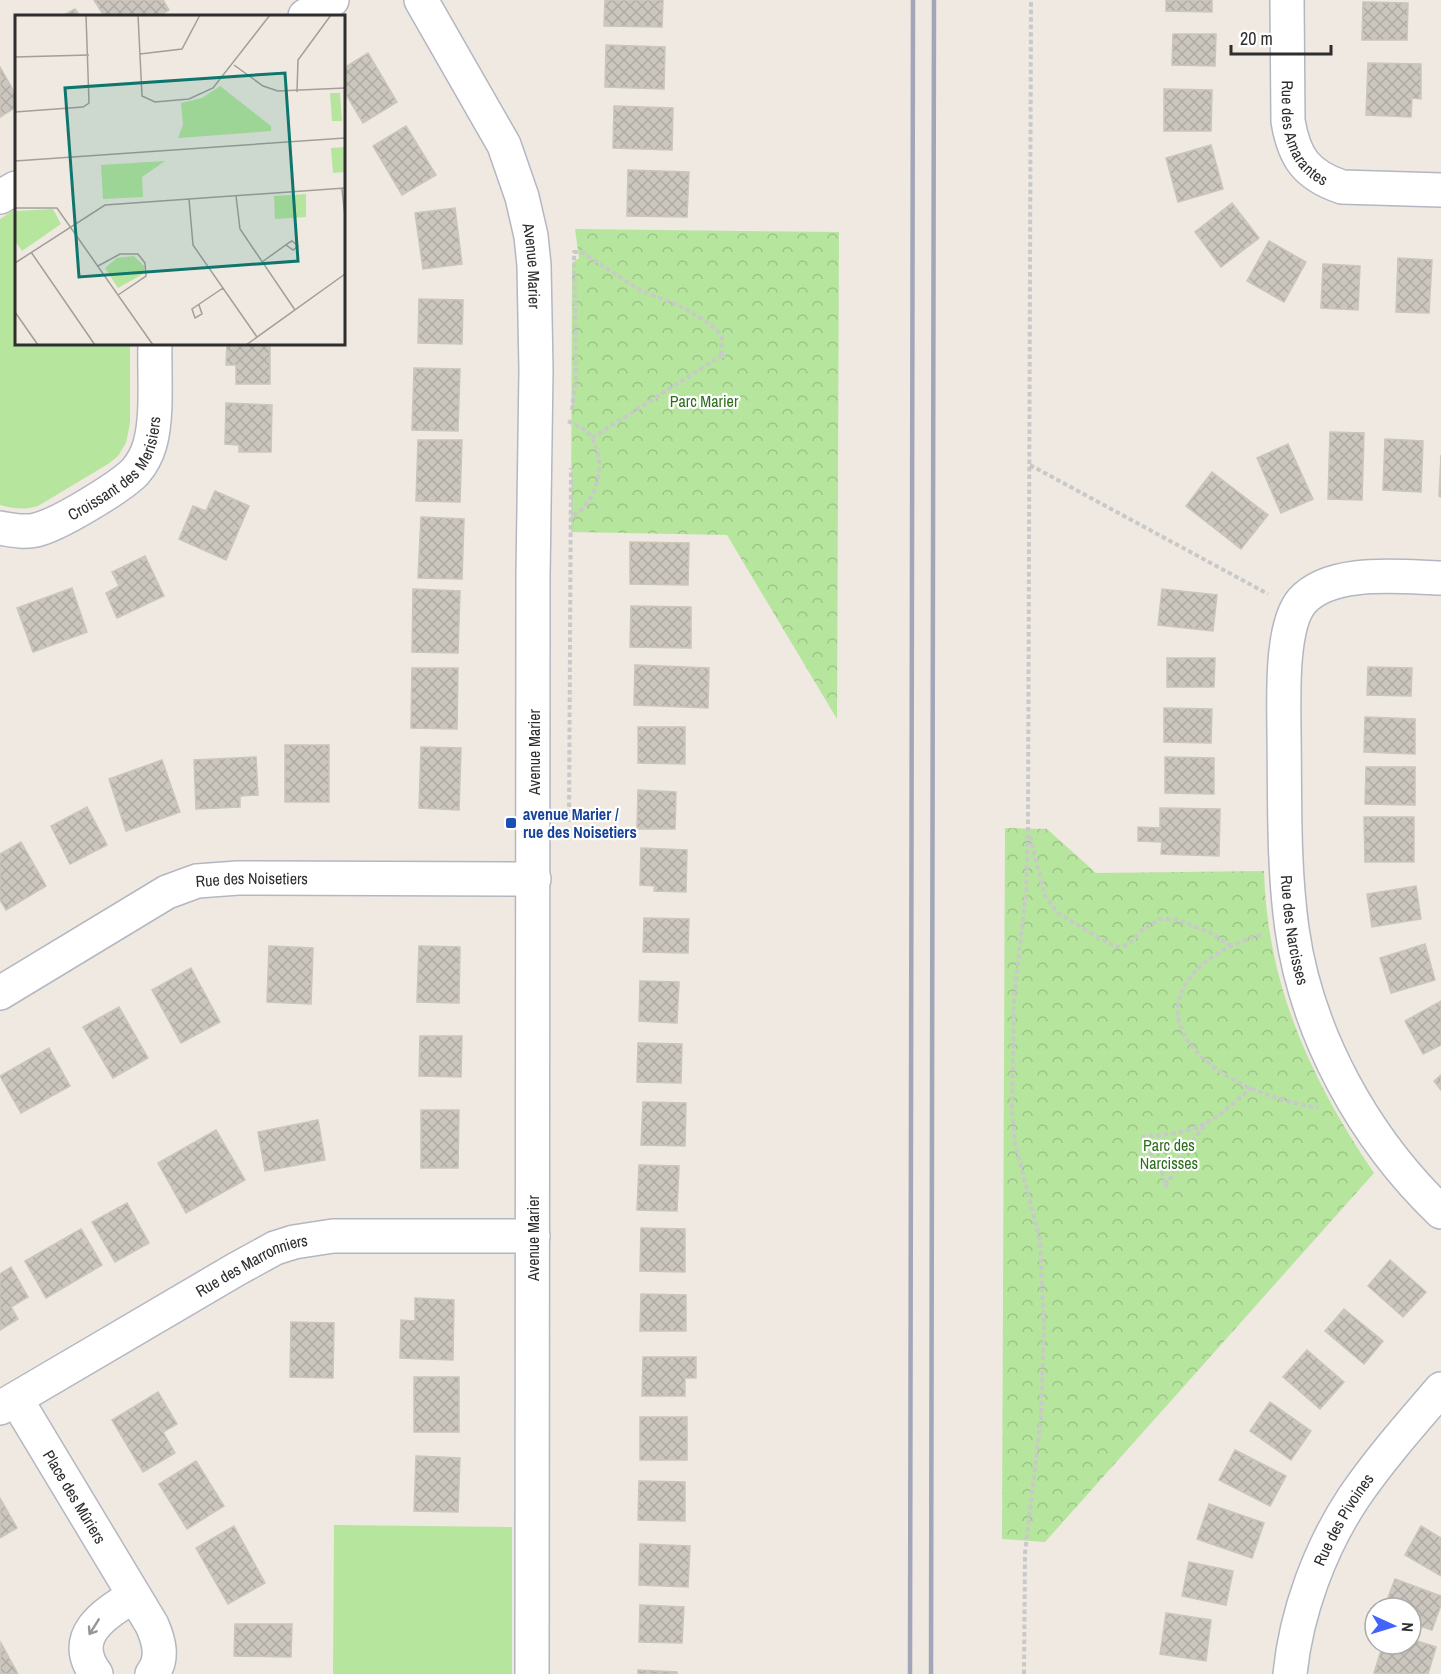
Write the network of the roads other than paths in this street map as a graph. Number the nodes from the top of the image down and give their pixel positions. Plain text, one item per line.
1 (332, 0) edge
2 (421, 0) edge
3 (1287, 0) edge
4 (307, 15) edge
5 (15, 189) edge
6 (1441, 190) edge
7 (0, 197) edge
8 (155, 345) edge
9 (0, 528) edge
10 (1441, 578) edge
11 (534, 879) junction
12 (0, 993) edge
13 (1441, 1212) edge
14 (533, 1236) junction
15 (1441, 1389) edge
16 (8, 1404) edge
17 (134, 1596) junction
18 (96, 1674) edge
19 (152, 1674) edge
20 (532, 1674) edge
21 (1290, 1674) edge

1 - 4 street
2 - 11 street, Avenue Marier
3 - 6 street, Rue des Amarantes
5 - 7 street
8 - 9 street, Croissant des Merisiers
10 - 13 street, Rue des Narcisses
11 - 12 street, Rue des Noisetiers
11 - 14 street, Avenue Marier
14 - 16 street, Rue des Marronniers
14 - 20 street, Avenue Marier
15 - 21 street, Rue des Pivoines
16 - 17 street, Place des Mûriers
17 -> 18 street
17 - 19 street, Place des Mûriers

